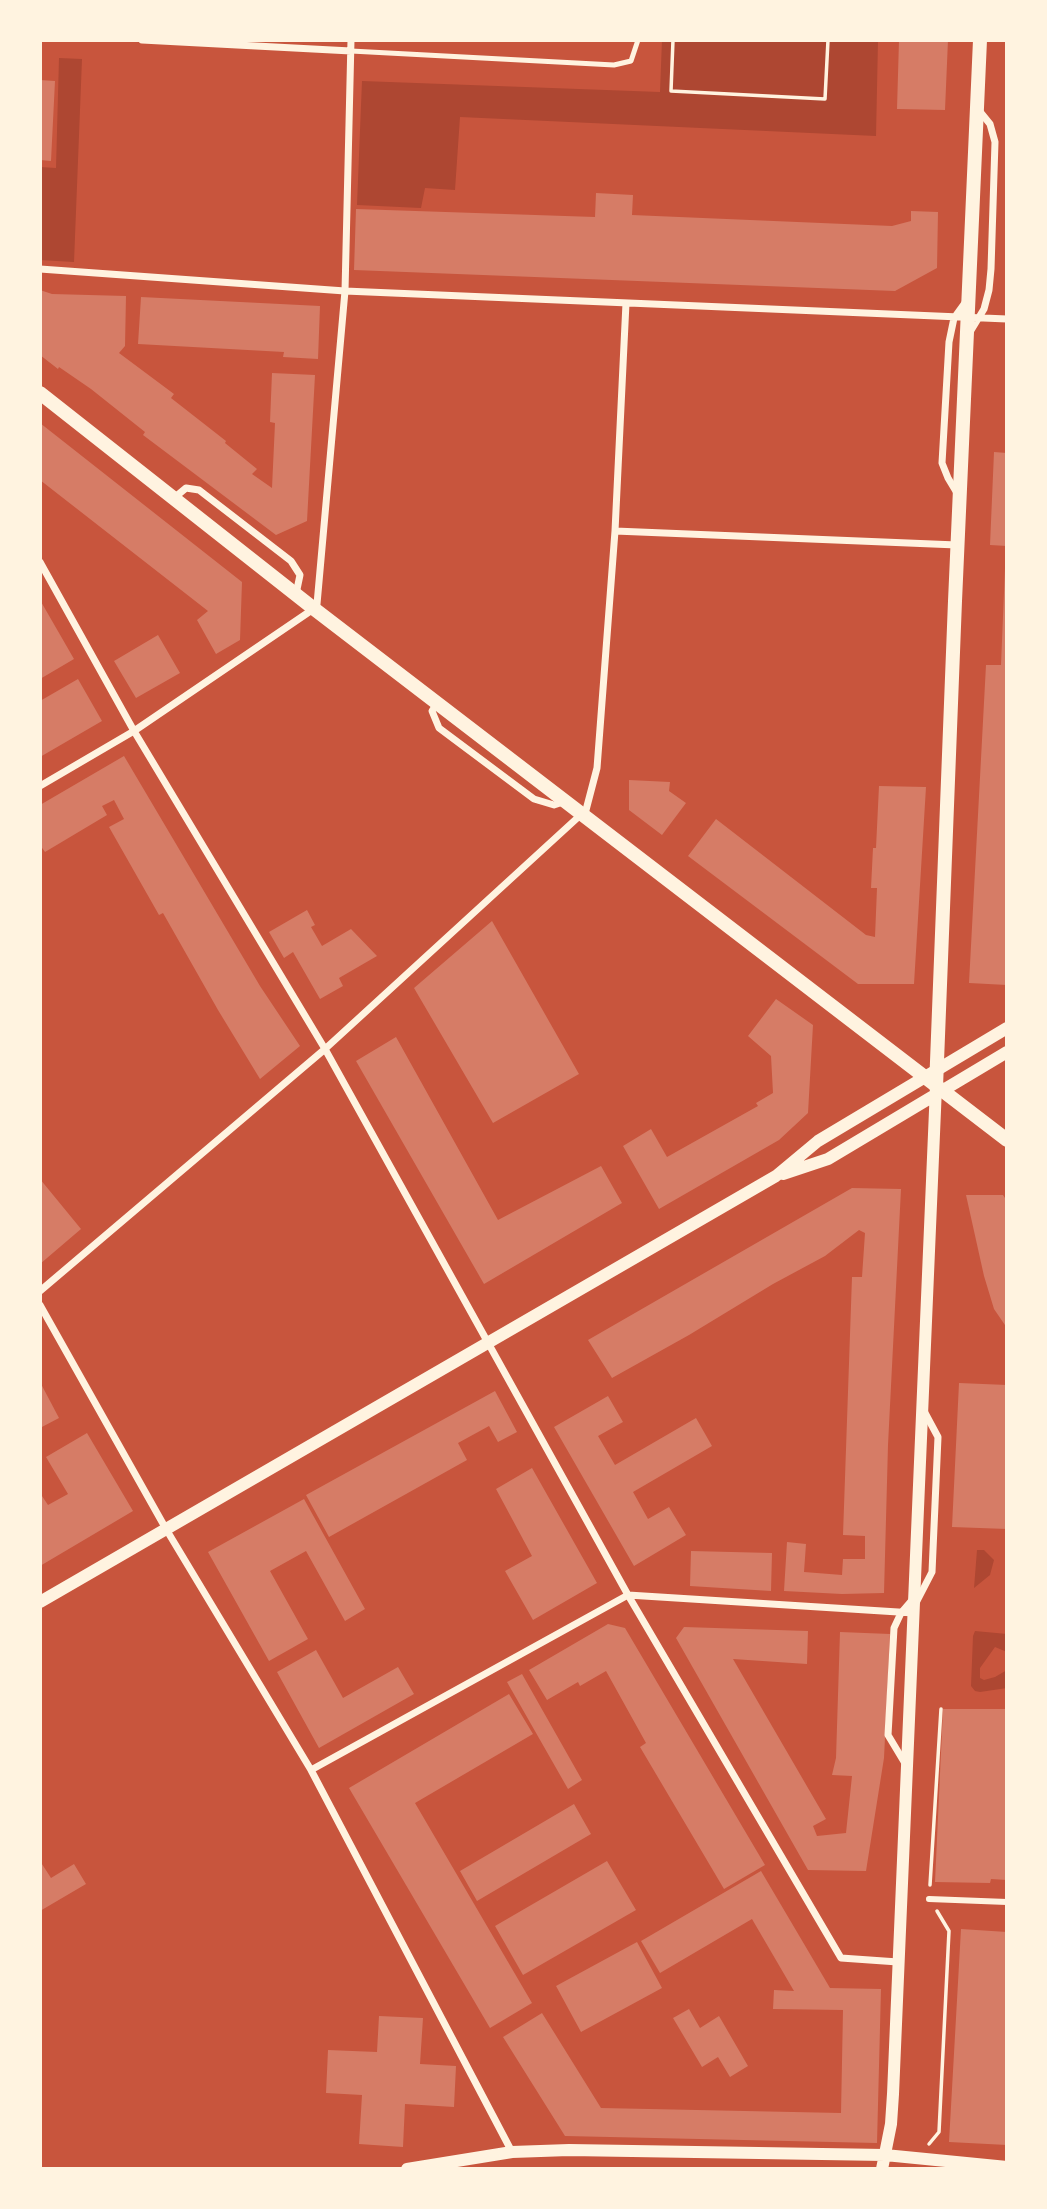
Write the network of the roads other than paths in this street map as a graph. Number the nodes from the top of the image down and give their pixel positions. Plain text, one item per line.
1 (142, 40) edge
2 (351, 40) edge
3 (638, 40) edge
4 (980, 40) edge
5 (351, 51) junction
6 (977, 107) junction
7 (40, 269) edge
8 (345, 291) junction
9 (626, 303) junction
10 (967, 318) junction
11 (1007, 319) edge
12 (40, 393) edge
13 (959, 495) junction
14 (174, 498) junction
15 (615, 531) junction
16 (957, 545) junction
17 (40, 562) edge
18 (296, 594) junction
19 (313, 607) junction
20 (134, 731) junction
21 (40, 786) edge
22 (583, 814) junction
23 (1007, 1028) edge
24 (325, 1049) junction
25 (1007, 1052) edge
26 (935, 1084) junction
27 (1007, 1140) edge
28 (776, 1176) junction
29 (40, 1291) edge
30 (40, 1305) edge
31 (488, 1343) junction
32 (166, 1529) junction
33 (628, 1595) junction
34 (40, 1602) edge
35 (912, 1606) junction
36 (907, 1766) junction
37 (311, 1770) junction
38 (929, 1899) road end
39 (1007, 1902) edge
40 (898, 1962) junction
41 (512, 2152) junction
42 (885, 2155) junction
43 (1007, 2167) edge
44 (407, 2169) edge
45 (882, 2169) edge

1 - 5 street
2 - 5 street
3 - 5 lane
4 - 6 main road
5 - 8 street
6 - 10 main road
6 - 10 street
7 - 8 street
8 - 9 street
8 - 19 street
9 - 10 street
9 - 15 street
10 - 11 street
10 - 13 main road
10 - 13 street
12 - 14 main road
13 - 16 main road
14 - 18 main road
14 - 18 street
15 - 16 street
15 - 22 street
16 - 26 main road
17 - 20 street
18 - 19 main road
19 - 20 street
19 - 22 main road
20 - 21 street
20 - 24 street
22 - 24 street
22 - 26 main road
23 - 26 street
24 - 29 street
24 - 31 street
25 - 26 street
26 - 27 main road
26 - 28 street
26 - 28 street
26 - 35 street
28 - 31 street
30 - 32 street
31 - 32 street
31 - 33 street
32 - 34 street
32 - 37 street
33 - 35 street
33 - 37 street
33 - 40 street
35 - 36 street
35 - 36 street
36 - 40 street
37 - 41 street
38 - 39 street
40 - 42 street
41 - 42 street
41 - 44 street
42 - 43 street
42 - 45 street

